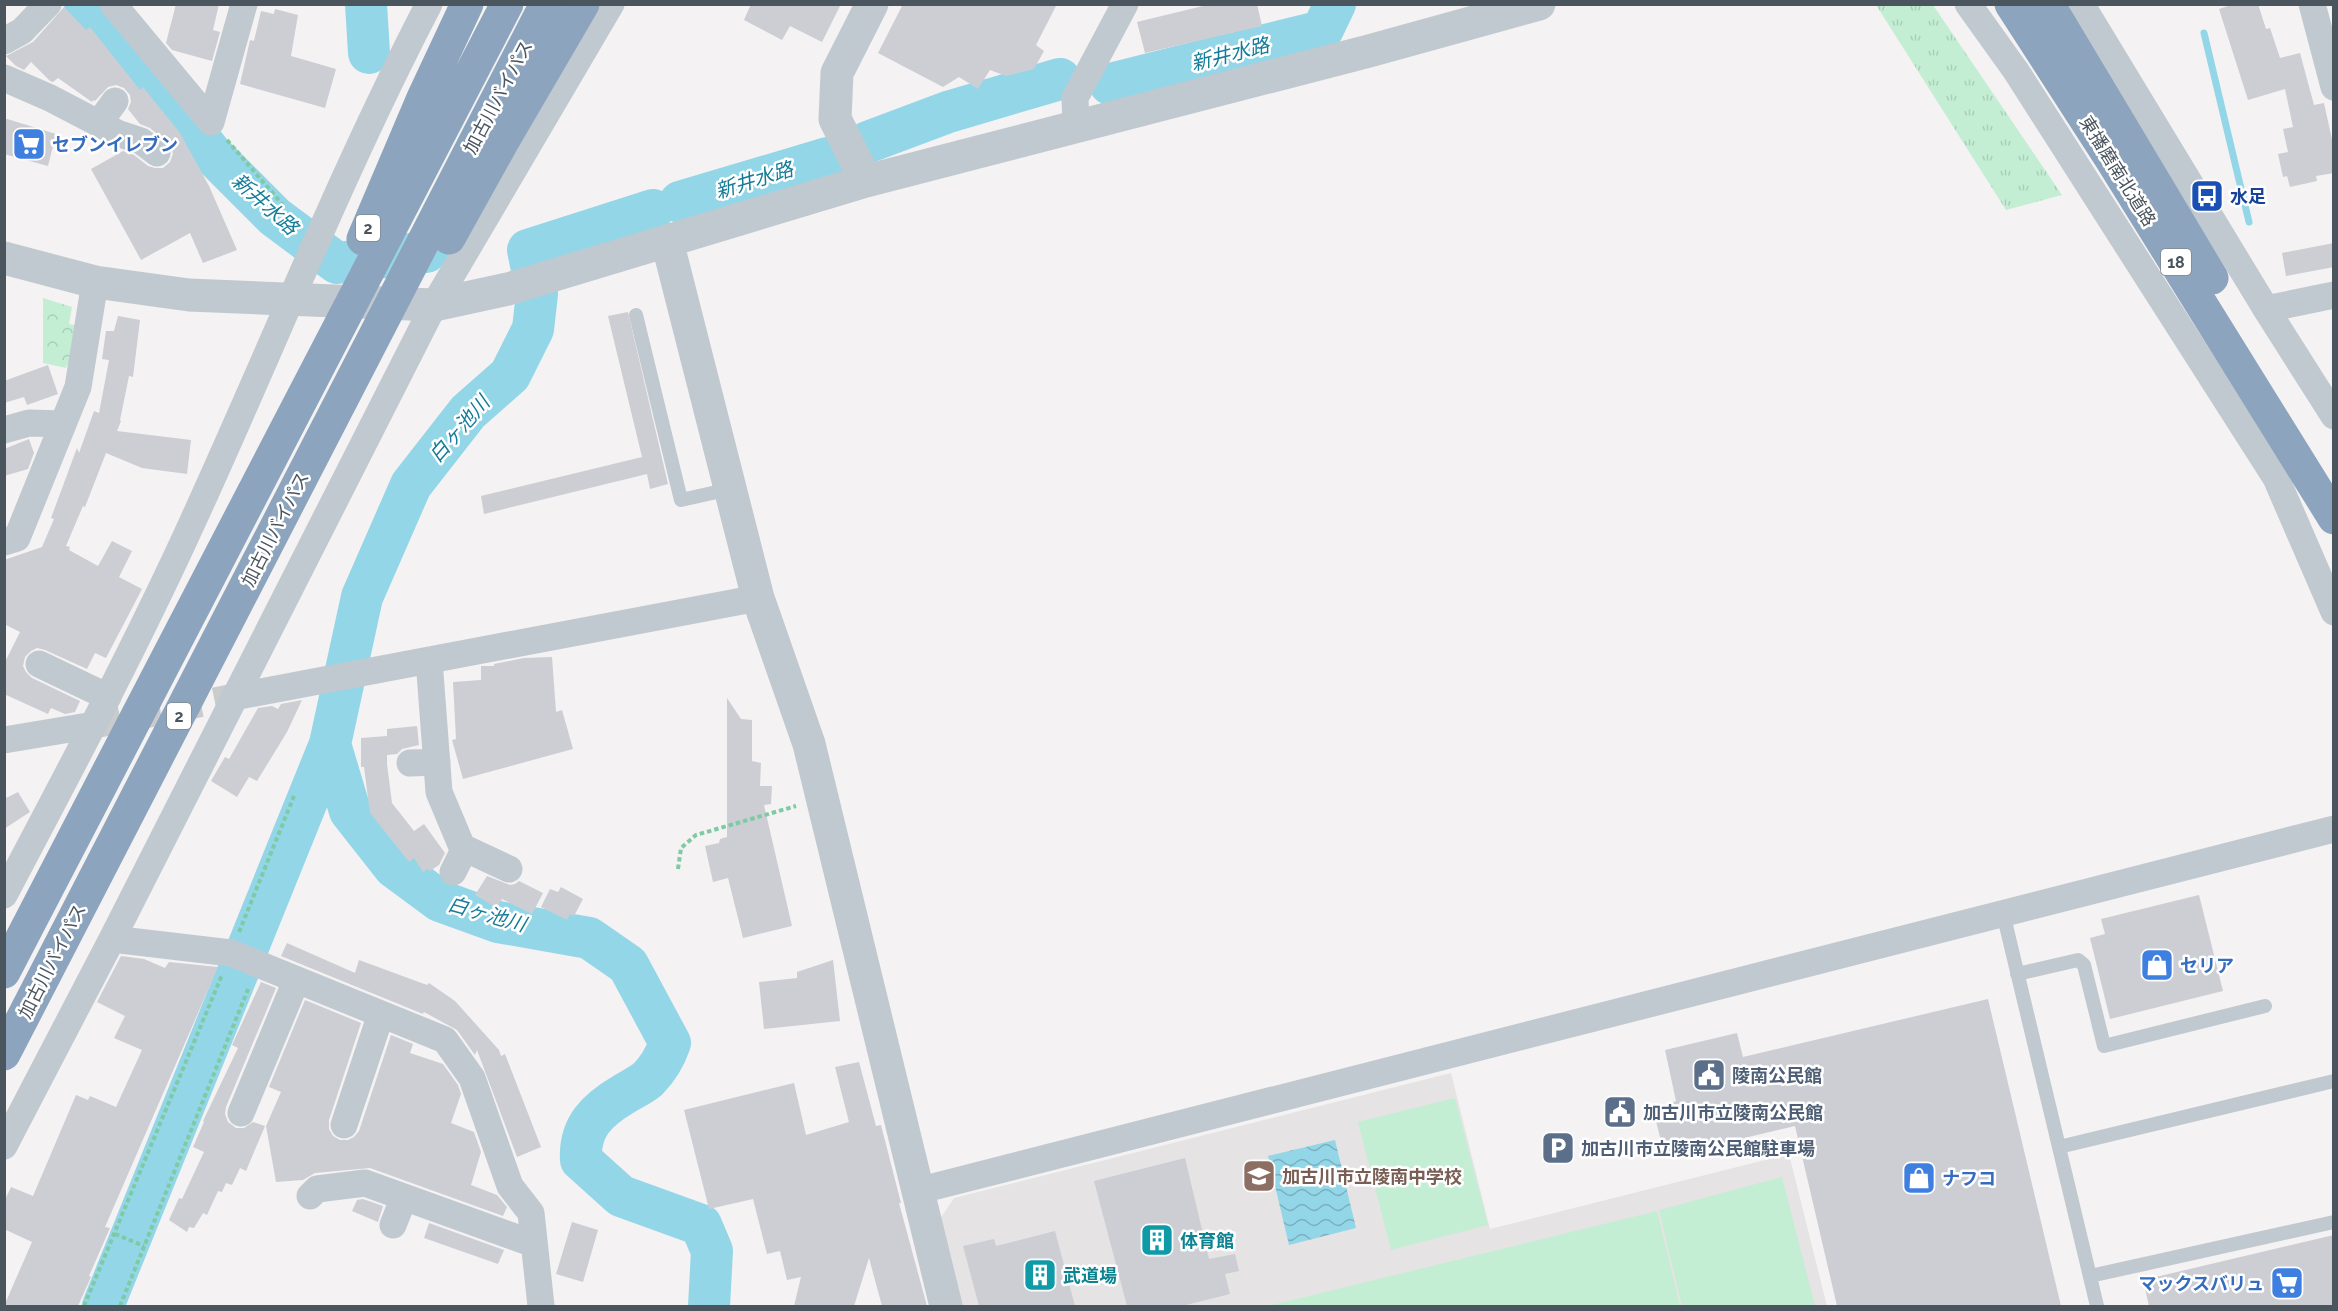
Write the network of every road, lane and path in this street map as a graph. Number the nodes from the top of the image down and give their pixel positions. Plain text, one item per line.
1 (48, 4) edge
2 (113, 4) edge
3 (244, 4) edge
4 (429, 4) edge
5 (467, 4) edge
6 (507, 4) edge
7 (546, 4) edge
8 (583, 4) edge
9 (611, 4) edge
10 (872, 4) edge
11 (1125, 4) edge
12 (1539, 4) edge
13 (1968, 4) edge
14 (2048, 4) edge
15 (2081, 4) edge
16 (2312, 4) edge
17 (2012, 6) edge
18 (4, 41) edge
19 (2332, 73) edge
20 (4, 78) edge
21 (115, 101) dead end
22 (437, 106) junction
23 (211, 122) junction
24 (99, 123) junction
25 (1076, 126) junction
26 (491, 135) junction
27 (157, 153) dead end
28 (866, 181) junction
29 (283, 205) dead end
30 (667, 241) junction
31 (4, 258) edge
32 (95, 282) junction
33 (2334, 295) edge
34 (292, 300) junction
35 (434, 305) junction
36 (2266, 309) junction
37 (636, 315) dead end
38 (2334, 416) edge
39 (63, 424) junction
40 (4, 430) edge
41 (2334, 480) edge
42 (730, 489) junction
43 (2334, 518) edge
44 (4, 542) edge
45 (758, 598) junction
46 (2334, 612) edge
47 (429, 660) junction
48 (39, 664) dead end
49 (108, 697) junction
50 (234, 697) junction
51 (94, 725) junction
52 (4, 741) edge
53 (436, 762) junction
54 (410, 763) dead end
55 (294, 796) dead end
56 (801, 804) dead end
57 (2334, 829) edge
58 (509, 869) dead end
59 (678, 869) dead end
60 (4, 895) edge
61 (2003, 914) junction
62 (112, 939) junction
63 (231, 953) junction
64 (258, 964) junction
65 (4, 972) edge
66 (2018, 974) junction
67 (296, 981) junction
68 (2265, 1006) dead end
69 (381, 1014) junction
70 (4, 1054) edge
71 (2334, 1082) edge
72 (255, 1102) dead end
73 (344, 1125) dead end
74 (4, 1146) edge
75 (2059, 1147) junction
76 (917, 1191) junction
77 (310, 1196) dead end
78 (404, 1197) junction
79 (2334, 1221) edge
80 (393, 1225) dead end
81 (115, 1234) junction
82 (534, 1244) junction
83 (144, 1246) junction
84 (2090, 1276) junction
85 (84, 1306) edge
86 (120, 1306) edge
87 (541, 1306) edge
88 (946, 1306) edge
89 (2097, 1306) edge

1 - 18 street
2 - 23 street
3 - 23 street
4 - 34 street
5 - 22 highway, 2
6 - 22 highway, 加古川バイパス / 2
7 - 26 highway, 加古川バイパス / 2
8 - 26 highway
9 - 35 street
10 - 28 street
11 - 25 street
12 - 25 street
13 - 46 street
14 - 41 highway, 東播磨南北道路 / 18
15 - 36 street
16 - 19 street
17 - 43 highway, 東播磨南北道路 / 18
20 - 24 street
21 - 24 street
22 - 65 highway, 加古川バイパス / 2
23 - 29 path
24 - 27 street
25 - 28 street
26 - 70 highway, 加古川バイパス / 2
28 - 30 street
30 - 35 street
30 - 42 street
31 - 32 street
32 - 34 street
32 - 39 street
33 - 36 street
34 - 35 street
34 - 49 street
35 - 50 street
36 - 38 street
37 - 42 lane
39 - 40 street
39 - 44 street
42 - 45 street
45 - 47 street
45 - 76 street
47 - 50 street
47 - 53 street
48 - 49 street
49 - 51 street
50 - 62 street
51 - 52 street
51 - 60 street
53 - 54 street
53 - 58 street
55 - 63 path
56 - 59 path
57 - 61 street
61 - 66 lane
61 - 76 street
62 - 63 street
62 - 74 street
63 - 64 street
63 - 81 path
64 - 67 street
64 - 83 path
66 - 68 lane
66 - 75 lane
67 - 69 street
67 - 72 street
69 - 73 street
69 - 82 street
71 - 75 lane
75 - 84 lane
76 - 88 street
77 - 78 street
78 - 80 street
78 - 82 street
79 - 84 lane
81 - 83 path
81 - 85 path
82 - 87 street
83 - 86 path
84 - 89 lane

